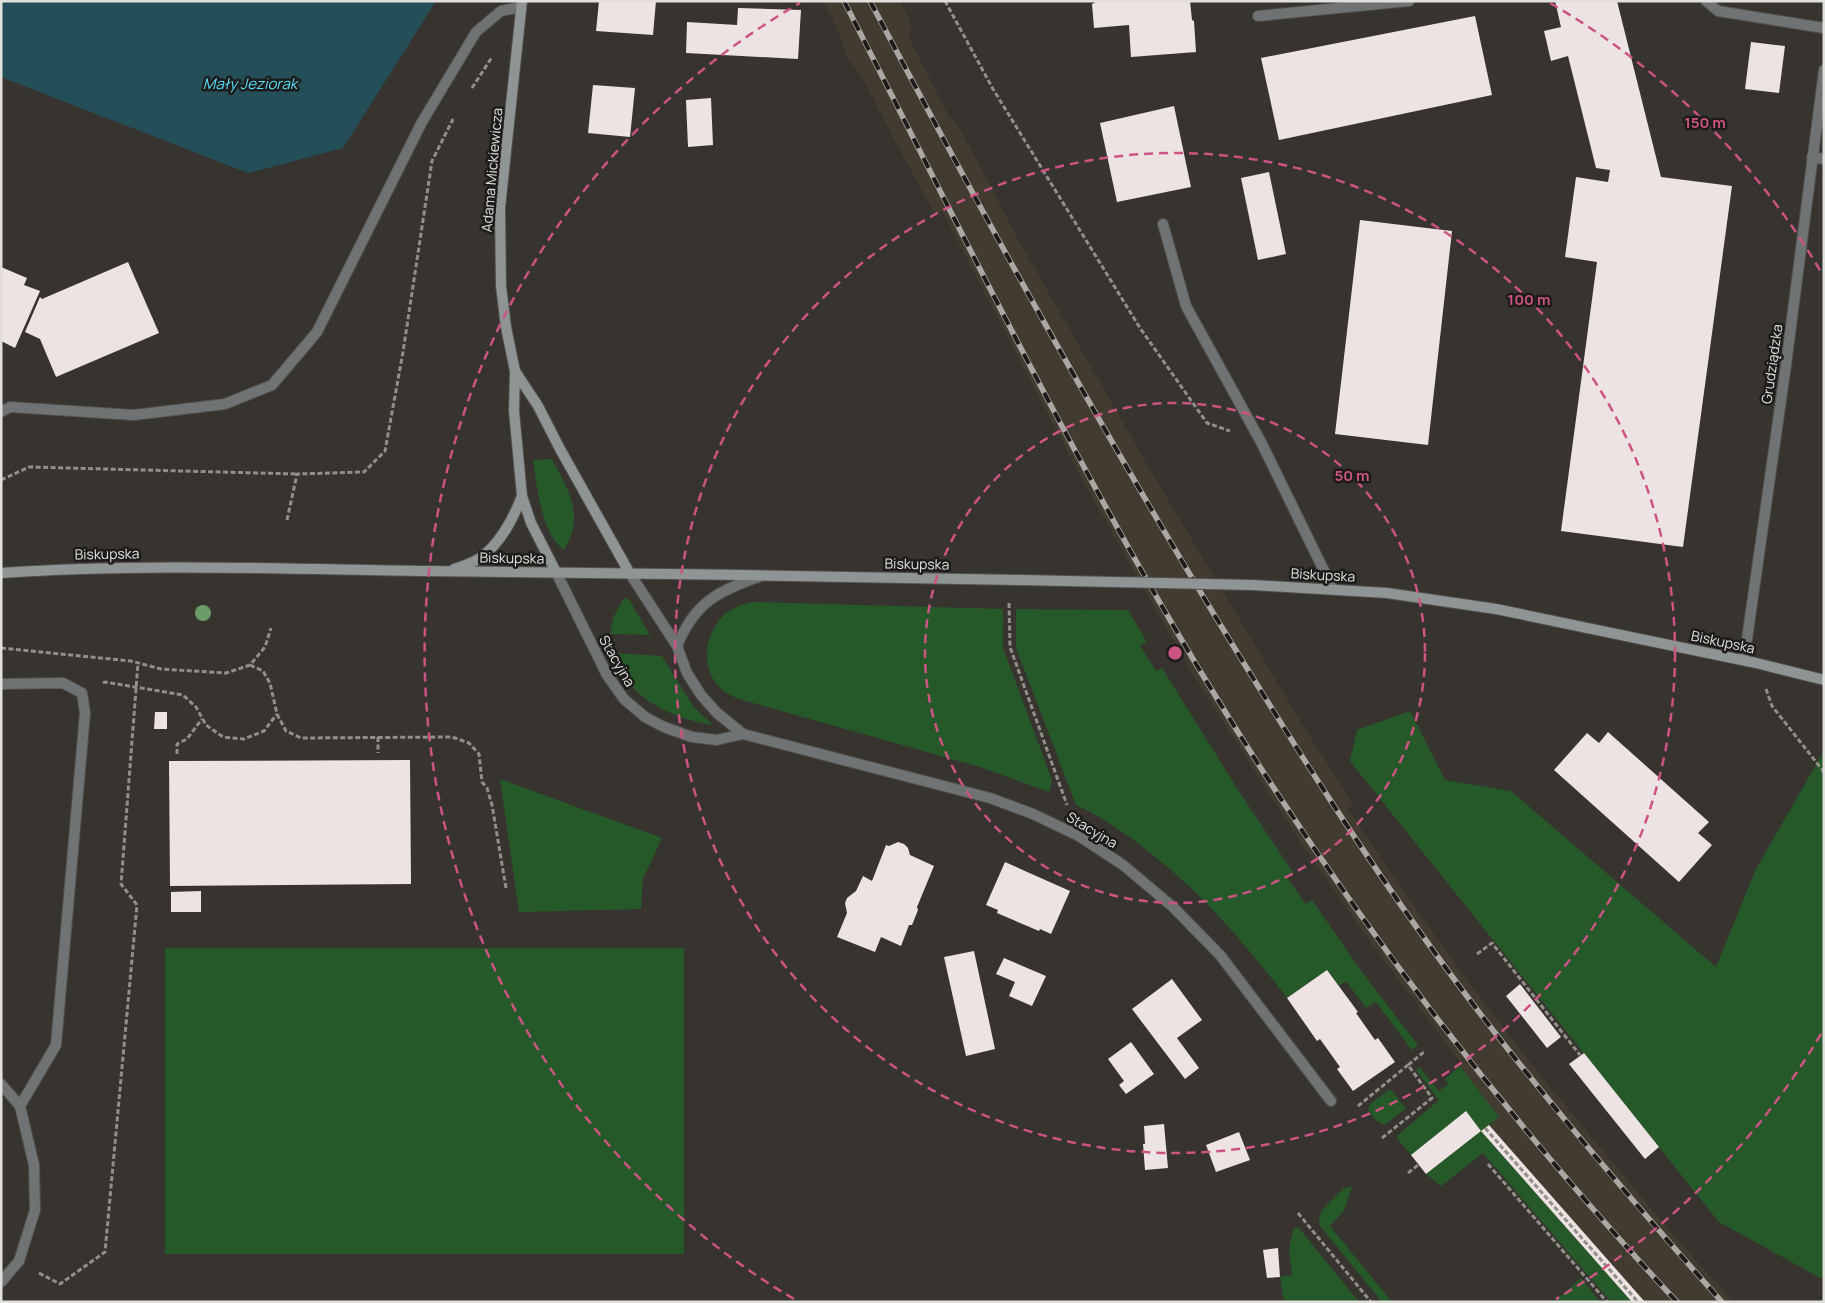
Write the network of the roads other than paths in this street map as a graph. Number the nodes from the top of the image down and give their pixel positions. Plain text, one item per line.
1 (1409, 1) edge
2 (1706, 1) edge
3 (522, 4) edge
4 (1258, 16) dead end
5 (1824, 28) edge
6 (1824, 70) edge
7 (1812, 157) junction
8 (1824, 159) edge
9 (1164, 224) dead end
10 (515, 371) junction
11 (1, 412) edge
12 (522, 496) junction
13 (449, 571) junction
14 (556, 572) junction
15 (629, 572) junction
16 (1, 573) edge
17 (763, 575) junction
18 (1333, 589) junction
19 (677, 646) junction
20 (1744, 660) junction
21 (1824, 680) edge
22 (1, 684) edge
23 (743, 734) junction
24 (1, 1084) edge
25 (1331, 1101) dead end
26 (20, 1106) junction
27 (1, 1282) edge

1 - 4 street
2 - 5 street
3 - 10 street, Adama Mickiewicza
3 - 11 street
6 - 7 street, Grudziądzka
7 - 8 street
7 - 20 street, Grudziądzka
9 - 18 street
10 - 12 street, Adama Mickiewicza
10 - 15 street, Adama Mickiewicza
12 - 13 street
12 - 14 street, Adama Mickiewicza
13 - 14 street, Biskupska
13 - 16 street, Biskupska
14 - 15 street, Biskupska
14 - 23 street, Stacyjna
15 - 17 street, Biskupska
15 - 19 street, Stacyjna
17 - 18 street, Biskupska, bridge
17 - 19 street
18 - 20 street, Biskupska
19 - 23 street, Stacyjna
20 - 21 street, Biskupska
22 - 26 street
23 - 25 street, Stacyjna
24 - 26 street
26 - 27 street

